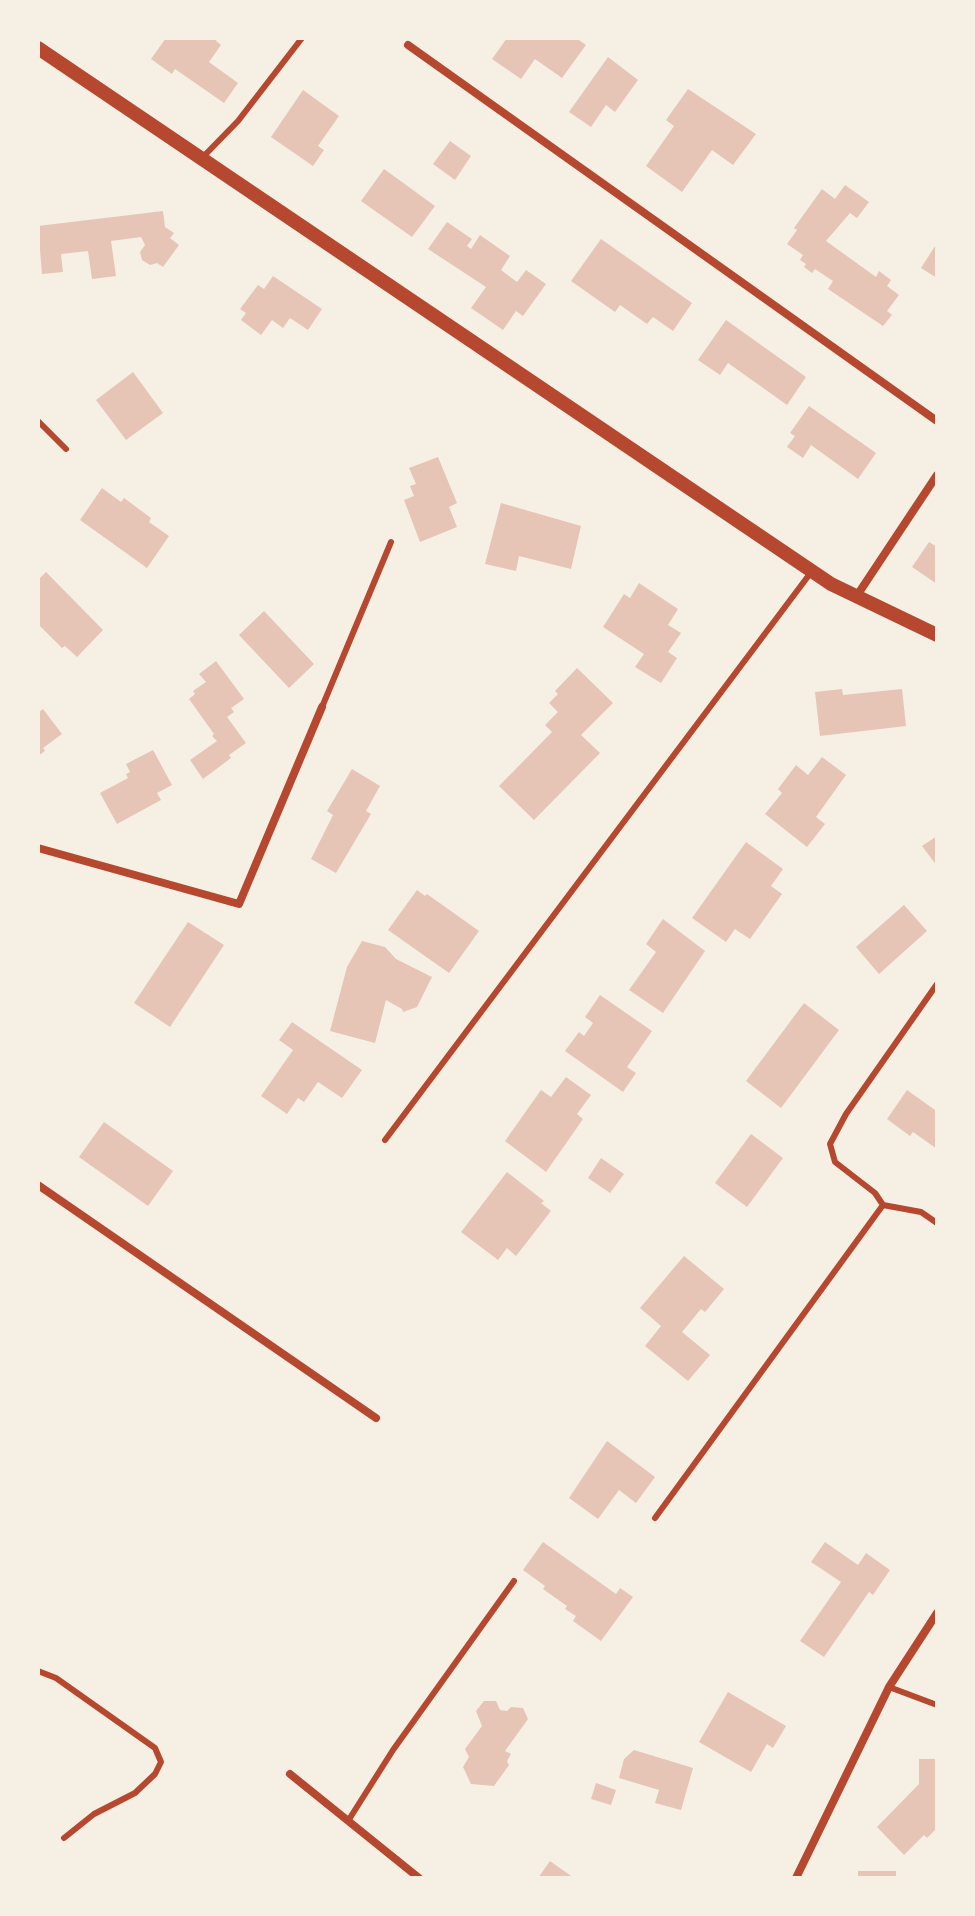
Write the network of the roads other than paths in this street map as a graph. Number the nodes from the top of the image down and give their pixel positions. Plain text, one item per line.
1 (302, 38) edge
2 (408, 45) dead end
3 (38, 48) edge
4 (202, 158) junction
5 (38, 421) edge
6 (937, 421) edge
7 (66, 449) dead end
8 (937, 475) edge
9 (391, 542) dead end
10 (812, 571) junction
11 (856, 597) junction
12 (937, 635) edge
13 (322, 707) joint
14 (38, 848) edge
15 (937, 984) edge
16 (385, 1140) dead end
17 (38, 1185) edge
18 (883, 1205) junction
19 (937, 1223) edge
20 (376, 1418) dead end
21 (655, 1518) dead end
22 (514, 1581) dead end
23 (937, 1613) edge
24 (38, 1671) edge
25 (889, 1687) junction
26 (937, 1705) edge
27 (290, 1774) dead end
28 (348, 1821) junction
29 (64, 1838) dead end
30 (419, 1878) edge
31 (796, 1878) edge

1 - 4 lane
2 - 6 street
3 - 4 street
4 - 10 street
5 - 7 lane
8 - 11 street
9 - 13 lane
10 - 11 street
10 - 16 lane
11 - 12 street
13 - 14 street
15 - 18 lane
17 - 20 street
18 - 19 lane
18 - 21 lane
22 - 28 lane
23 - 25 street
24 - 29 lane
25 - 26 lane
25 - 31 street
27 - 28 street
28 - 30 street

